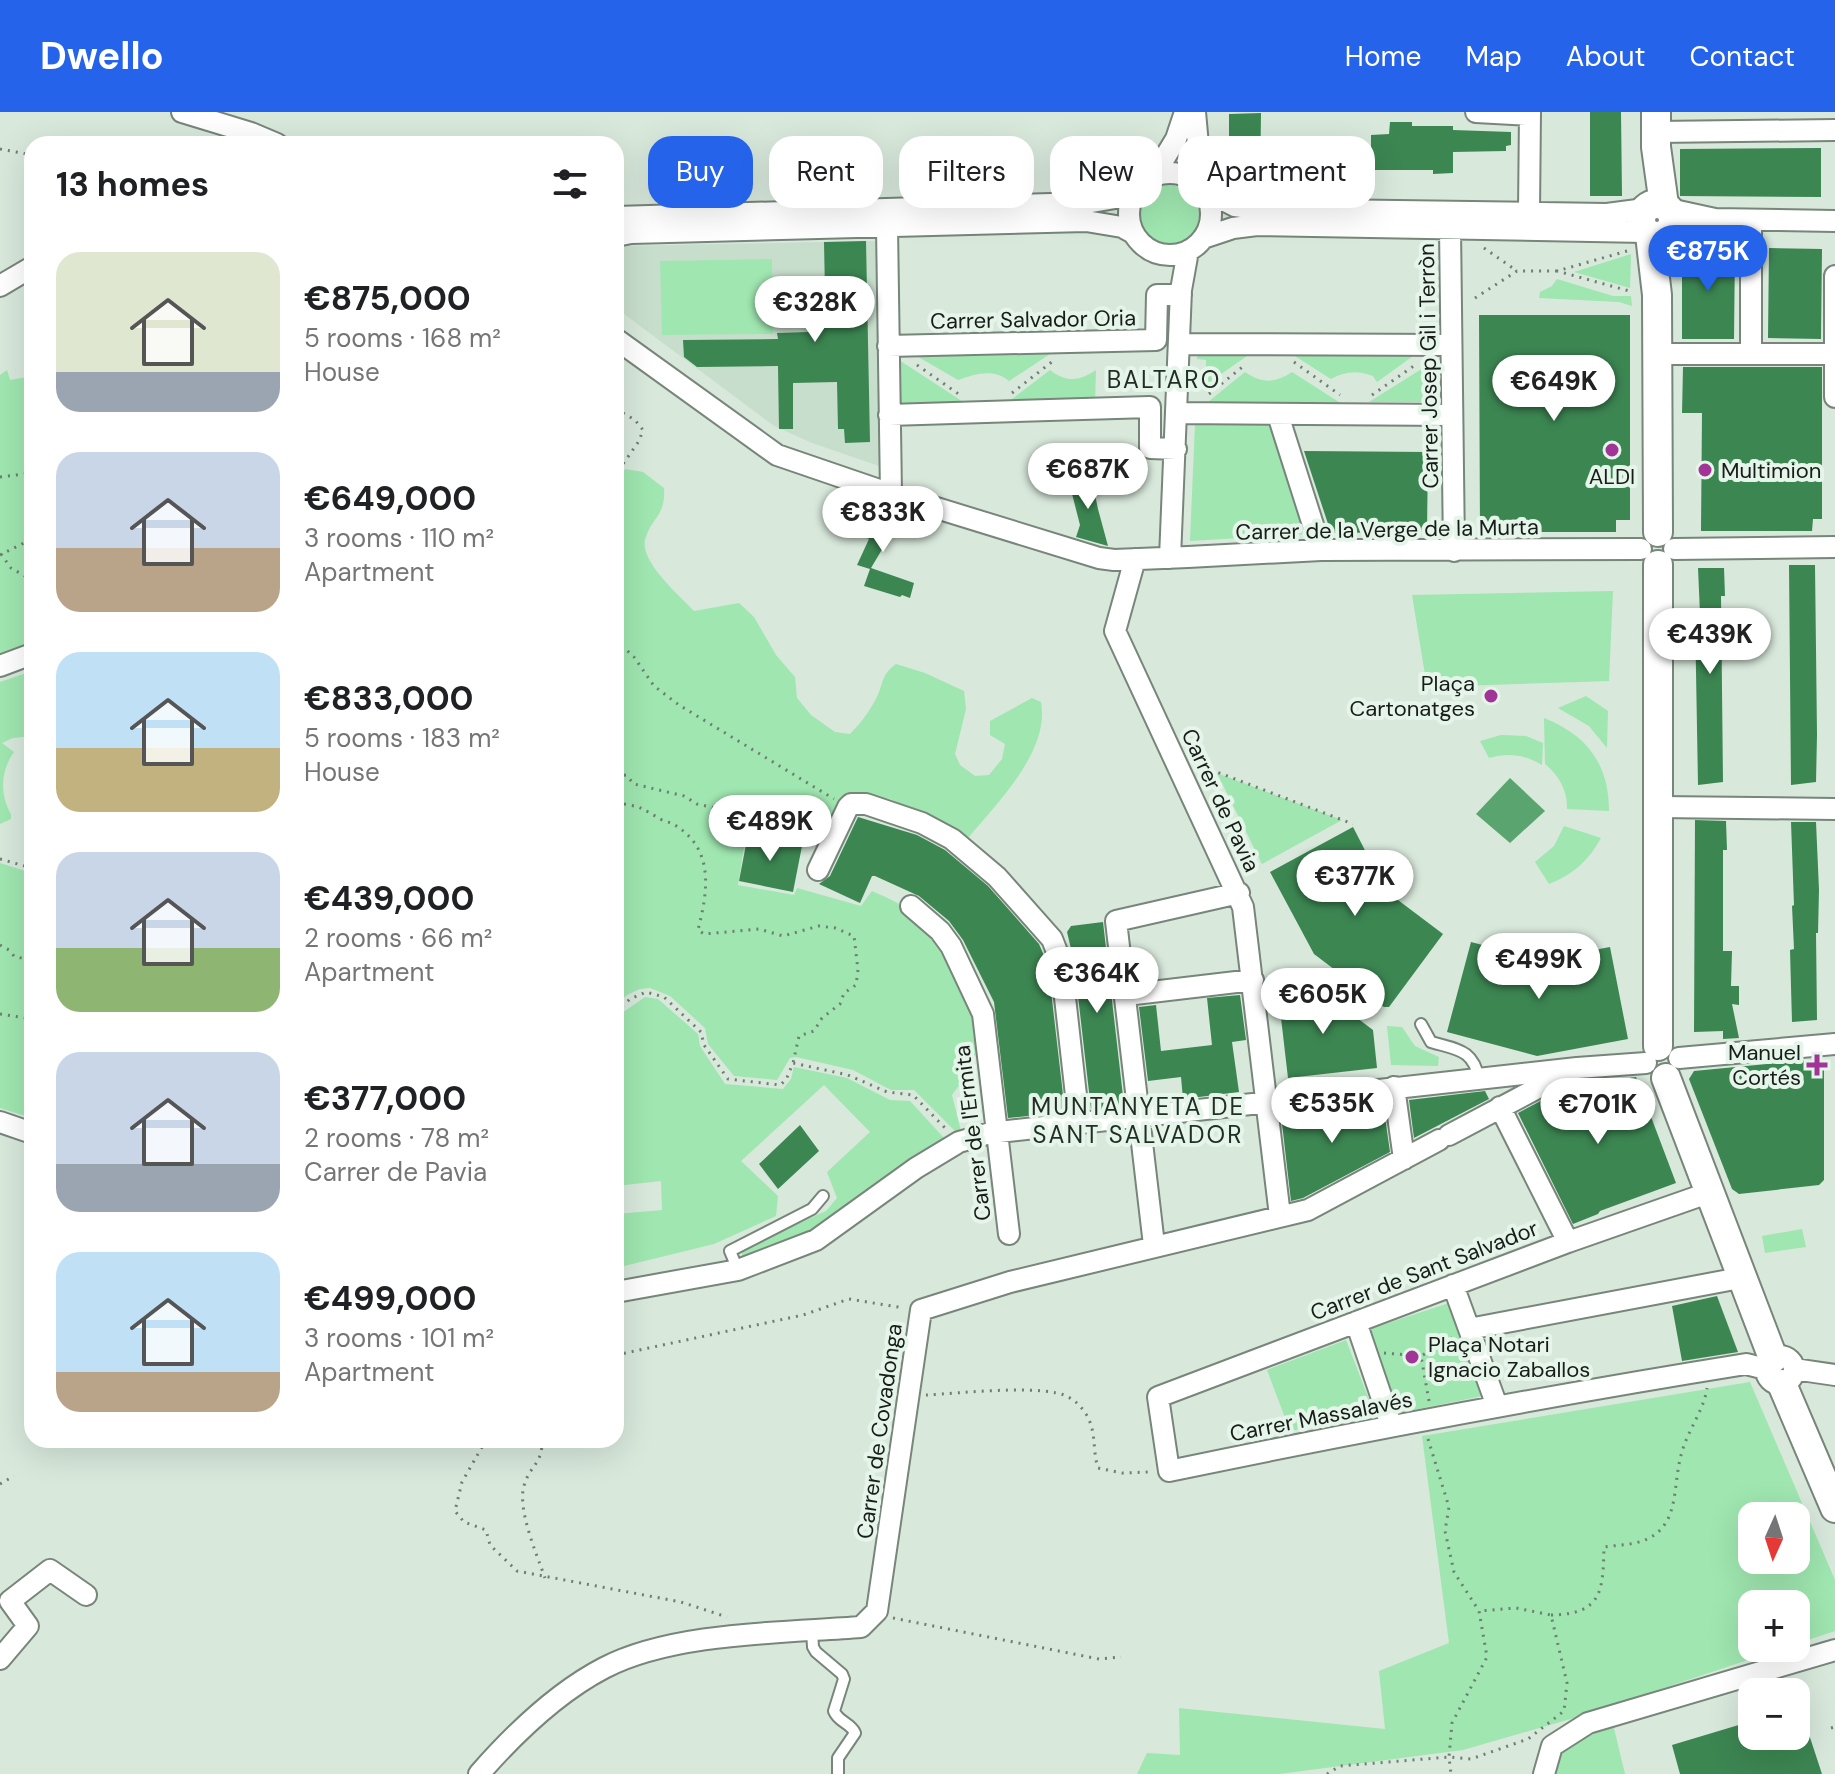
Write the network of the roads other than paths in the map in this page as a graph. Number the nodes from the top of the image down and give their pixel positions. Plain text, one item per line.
1 (182, 112) edge
2 (1476, 112) edge
3 (1192, 113) edge
4 (1530, 114) edge
5 (1656, 130) edge
6 (1835, 130) edge
7 (258, 136) edge
8 (1195, 136) edge
9 (1162, 165) edge
10 (1050, 204) edge
11 (1130, 208) edge
12 (1210, 208) edge
13 (1250, 208) edge
14 (1529, 212) junction
15 (624, 217) edge
16 (1751, 220) junction
17 (1835, 221) edge
18 (1655, 223) junction
19 (887, 227) junction
20 (1450, 228) junction
21 (1133, 233) junction
22 (624, 234) edge
23 (1195, 245) junction
24 (1162, 254) junction
25 (24, 272) edge
26 (1835, 276) edge
27 (0, 286) edge
28 (24, 286) edge
29 (1181, 293) junction
30 (0, 294) edge
31 (1180, 344) junction
32 (624, 345) edge
33 (1441, 345) junction
34 (888, 346) junction
35 (1751, 353) junction
36 (1657, 354) junction
37 (1834, 354) edge
38 (1835, 397) edge
39 (1178, 413) junction
40 (889, 415) junction
41 (1278, 415) junction
42 (1452, 415) junction
43 (1176, 449) junction
44 (891, 494) junction
45 (1835, 547) edge
46 (1658, 548) junction
47 (1321, 550) junction
48 (1454, 551) junction
49 (1170, 558) junction
50 (1135, 559) junction
51 (24, 657) edge
52 (0, 666) edge
53 (1659, 807) junction
54 (1835, 809) edge
55 (818, 870) dead end
56 (1239, 893) junction
57 (911, 906) dead end
58 (1253, 980) junction
59 (1126, 995) junction
60 (1421, 1024) dead end
61 (1835, 1044) edge
62 (1662, 1062) junction
63 (1577, 1068) junction
64 (1479, 1079) junction
65 (1394, 1087) junction
66 (1267, 1102) junction
67 (1500, 1107) junction
68 (1140, 1115) junction
69 (0, 1122) edge
70 (1079, 1122) junction
71 (24, 1130) edge
72 (998, 1133) junction
73 (1404, 1159) junction
74 (1708, 1193) junction
75 (823, 1196) dead end
76 (1280, 1216) junction
77 (1009, 1234) dead end
78 (1568, 1242) junction
79 (1154, 1245) junction
80 (738, 1270) junction
81 (1740, 1278) junction
82 (1453, 1285) junction
83 (624, 1291) edge
84 (1356, 1322) junction
85 (1465, 1330) junction
86 (1779, 1370) junction
87 (1835, 1375) edge
88 (1497, 1406) junction
89 (1391, 1425) junction
90 (1169, 1471) joint
91 (1835, 1508) edge
92 (86, 1595) dead end
93 (812, 1631) junction
94 (1835, 1650) edge
95 (0, 1659) edge
96 (479, 1774) edge
97 (838, 1774) edge
98 (1544, 1774) edge

1 - 7 street
2 - 4 street
3 - 8 street
3 - 9 street
4 - 14 street
5 - 6 street
5 - 18 street
10 - 15 street
11 - 21 street
12 - 23 street
13 - 14 street
14 - 18 street
16 - 17 street
16 - 18 street
16 - 35 street
18 - 20 street
18 - 36 street
19 - 21 street
19 - 22 street
19 - 34 street
20 - 23 street
20 - 33 street, Carrer Josep Gil i Terròn
21 - 24 street
23 - 24 street
23 - 29 street
24 - 29 street
25 - 27 street
26 - 37 street
28 - 30 street
29 - 31 street
29 - 34 street, Carrer Salvador Oria
31 - 33 street
31 - 39 street
32 - 44 street, Carrer de la Verge de la Murta
33 - 42 street, Carrer Josep Gil i Terròn
34 - 40 street
35 - 36 street
35 - 37 street
36 - 46 street
37 - 38 street
39 - 41 street
39 - 43 street
40 - 43 street
40 - 44 street
41 - 42 street
41 - 47 street
42 - 48 street, Carrer Josep Gil i Terròn
43 - 49 street
44 - 50 street, Carrer de la Verge de la Murta
45 - 46 street, Carrer de la Verge de la Murta
46 - 48 street, Carrer de la Verge de la Murta
46 - 53 street
47 - 48 street, Carrer de la Verge de la Murta
47 - 49 street, Carrer de la Verge de la Murta
49 - 50 street, Carrer de la Verge de la Murta
50 - 56 street, Carrer de Pavia
51 - 52 street
53 - 54 street
53 - 62 street
55 - 70 street
56 - 58 street, Carrer de Pavia
56 - 59 street
57 - 72 street, Carrer de l'Ermita
58 - 59 street
58 - 66 street, Carrer de Pavia
59 - 68 street
60 - 64 lane
61 - 62 street
62 - 63 street
62 - 74 street
63 - 64 street
63 - 67 street, Carrer de Covadonga
64 - 65 street
65 - 66 street
65 - 73 street
66 - 68 street
66 - 76 street, Carrer de Pavia
67 - 73 street, Carrer de Covadonga
67 - 78 street
68 - 70 street
68 - 79 street
69 - 71 street
70 - 72 street
72 - 77 street, Carrer de l'Ermita
72 - 80 street
73 - 76 street, Carrer de Covadonga
74 - 78 street, Carrer de Sant Salvador
74 - 81 street
75 - 80 lane
76 - 79 street, Carrer de Covadonga
78 - 82 street, Carrer de Sant Salvador
79 - 93 street, Carrer de Covadonga
80 - 83 street
81 - 85 street
81 - 86 street
82 - 84 street, Carrer de Sant Salvador
82 - 85 street
84 - 89 street
84 - 90 street, Carrer de Sant Salvador
85 - 88 street
86 - 87 street, Carrer Massalavés
86 - 88 street, Carrer Massalavés
86 - 91 street
88 - 89 street, Carrer Massalavés
89 - 90 street, Carrer Massalavés
92 - 95 street
93 - 96 street
93 - 97 lane
94 - 98 street

